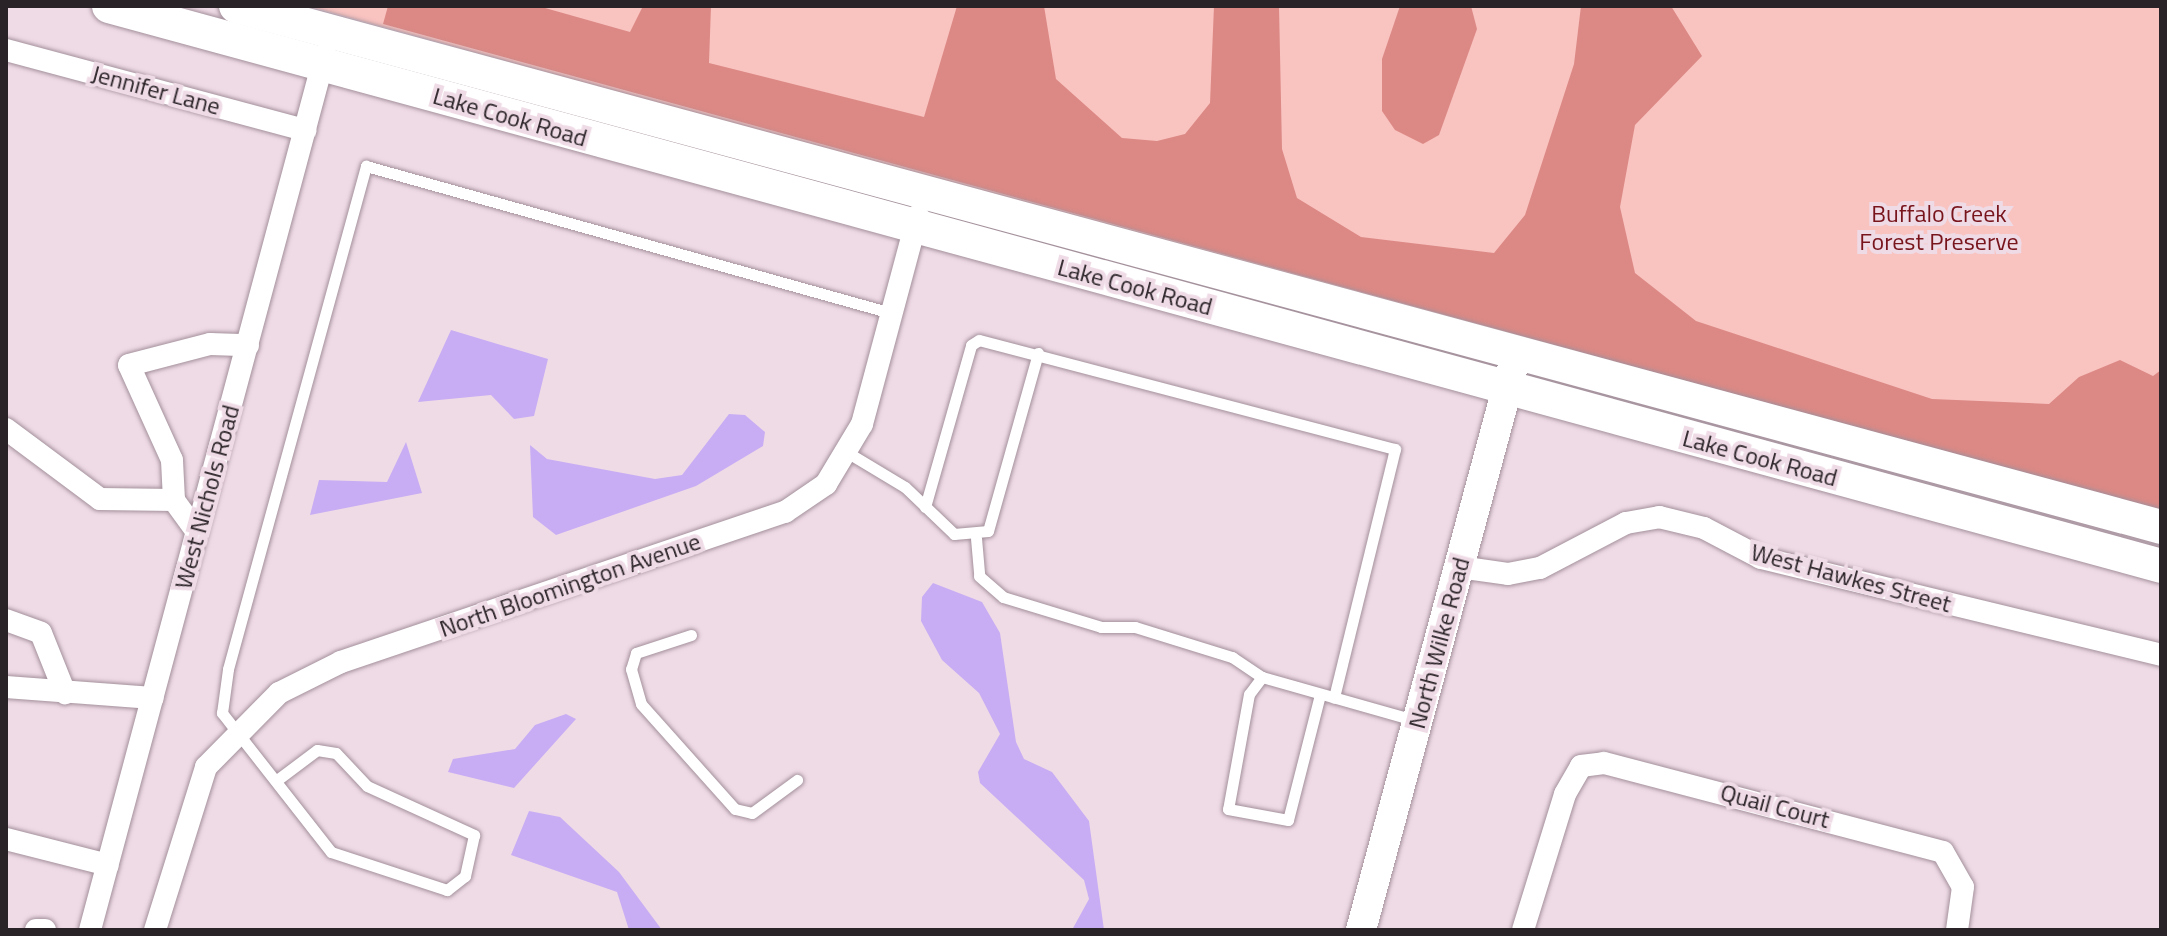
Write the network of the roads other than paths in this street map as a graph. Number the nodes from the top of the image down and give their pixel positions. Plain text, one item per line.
1 (109, 6) edge
2 (236, 6) edge
3 (326, 48) junction
4 (6, 50) edge
5 (305, 130) junction
6 (924, 194) junction
7 (914, 227) junction
8 (891, 313) junction
9 (248, 345) junction
10 (1038, 353) junction
11 (1516, 355) junction
12 (1506, 390) junction
13 (6, 429) edge
14 (850, 454) junction
15 (174, 500) junction
16 (925, 507) junction
17 (2161, 527) edge
18 (197, 532) junction
19 (976, 538) junction
20 (2161, 566) edge
21 (1459, 567) junction
22 (6, 620) edge
23 (691, 635) dead end
24 (2161, 655) edge
25 (1262, 677) junction
26 (6, 687) edge
27 (65, 693) junction
28 (1320, 694) junction
29 (153, 698) junction
30 (1334, 698) junction
31 (1418, 721) junction
32 (235, 733) junction
33 (277, 780) junction
34 (797, 780) dead end
35 (6, 839) edge
36 (108, 865) junction
37 (36, 930) edge
38 (45, 930) edge
39 (90, 930) edge
40 (155, 930) edge
41 (1361, 930) edge
42 (1523, 930) edge
43 (1957, 930) edge

1 - 3 main road, Lake Cook Road
2 - 3 main road, Lake Cook Road
3 - 5 street, West Nichols Road
3 - 6 main road, Lake Cook Road
3 - 7 main road, Lake Cook Road
4 - 5 street, Jennifer Lane
5 - 9 street, West Nichols Road
6 - 7 street, North Bloomington Avenue
6 - 11 main road, Lake Cook Road
7 - 8 street, North Bloomington Avenue
7 - 12 main road, Lake Cook Road
8 - 14 street, North Bloomington Avenue
8 - 32 lane
9 - 15 street
9 - 18 street, West Nichols Road
10 - 16 lane
10 - 19 lane
10 - 30 lane
11 - 12 street, North Wilke Road
11 - 17 main road, Lake Cook Road
12 - 20 main road, Lake Cook Road
12 - 21 street, North Wilke Road
13 - 15 street
14 - 16 lane
14 - 32 street, North Bloomington Avenue
15 - 18 street
16 - 19 lane
18 - 29 street, West Nichols Road
19 - 25 lane
21 - 24 street, West Hawkes Street
21 - 31 street, North Wilke Road
22 - 27 street
23 - 34 lane
25 - 28 lane
25 - 28 lane
26 - 27 street
27 - 29 street
28 - 30 lane
29 - 36 street, West Nichols Road
30 - 31 lane
31 - 41 street, North Wilke Road
32 - 33 lane
32 - 40 street, North Bloomington Avenue
33 - 33 lane
35 - 36 street
36 - 39 street, West Nichols Road
37 - 38 street
42 - 43 street, Quail Court

